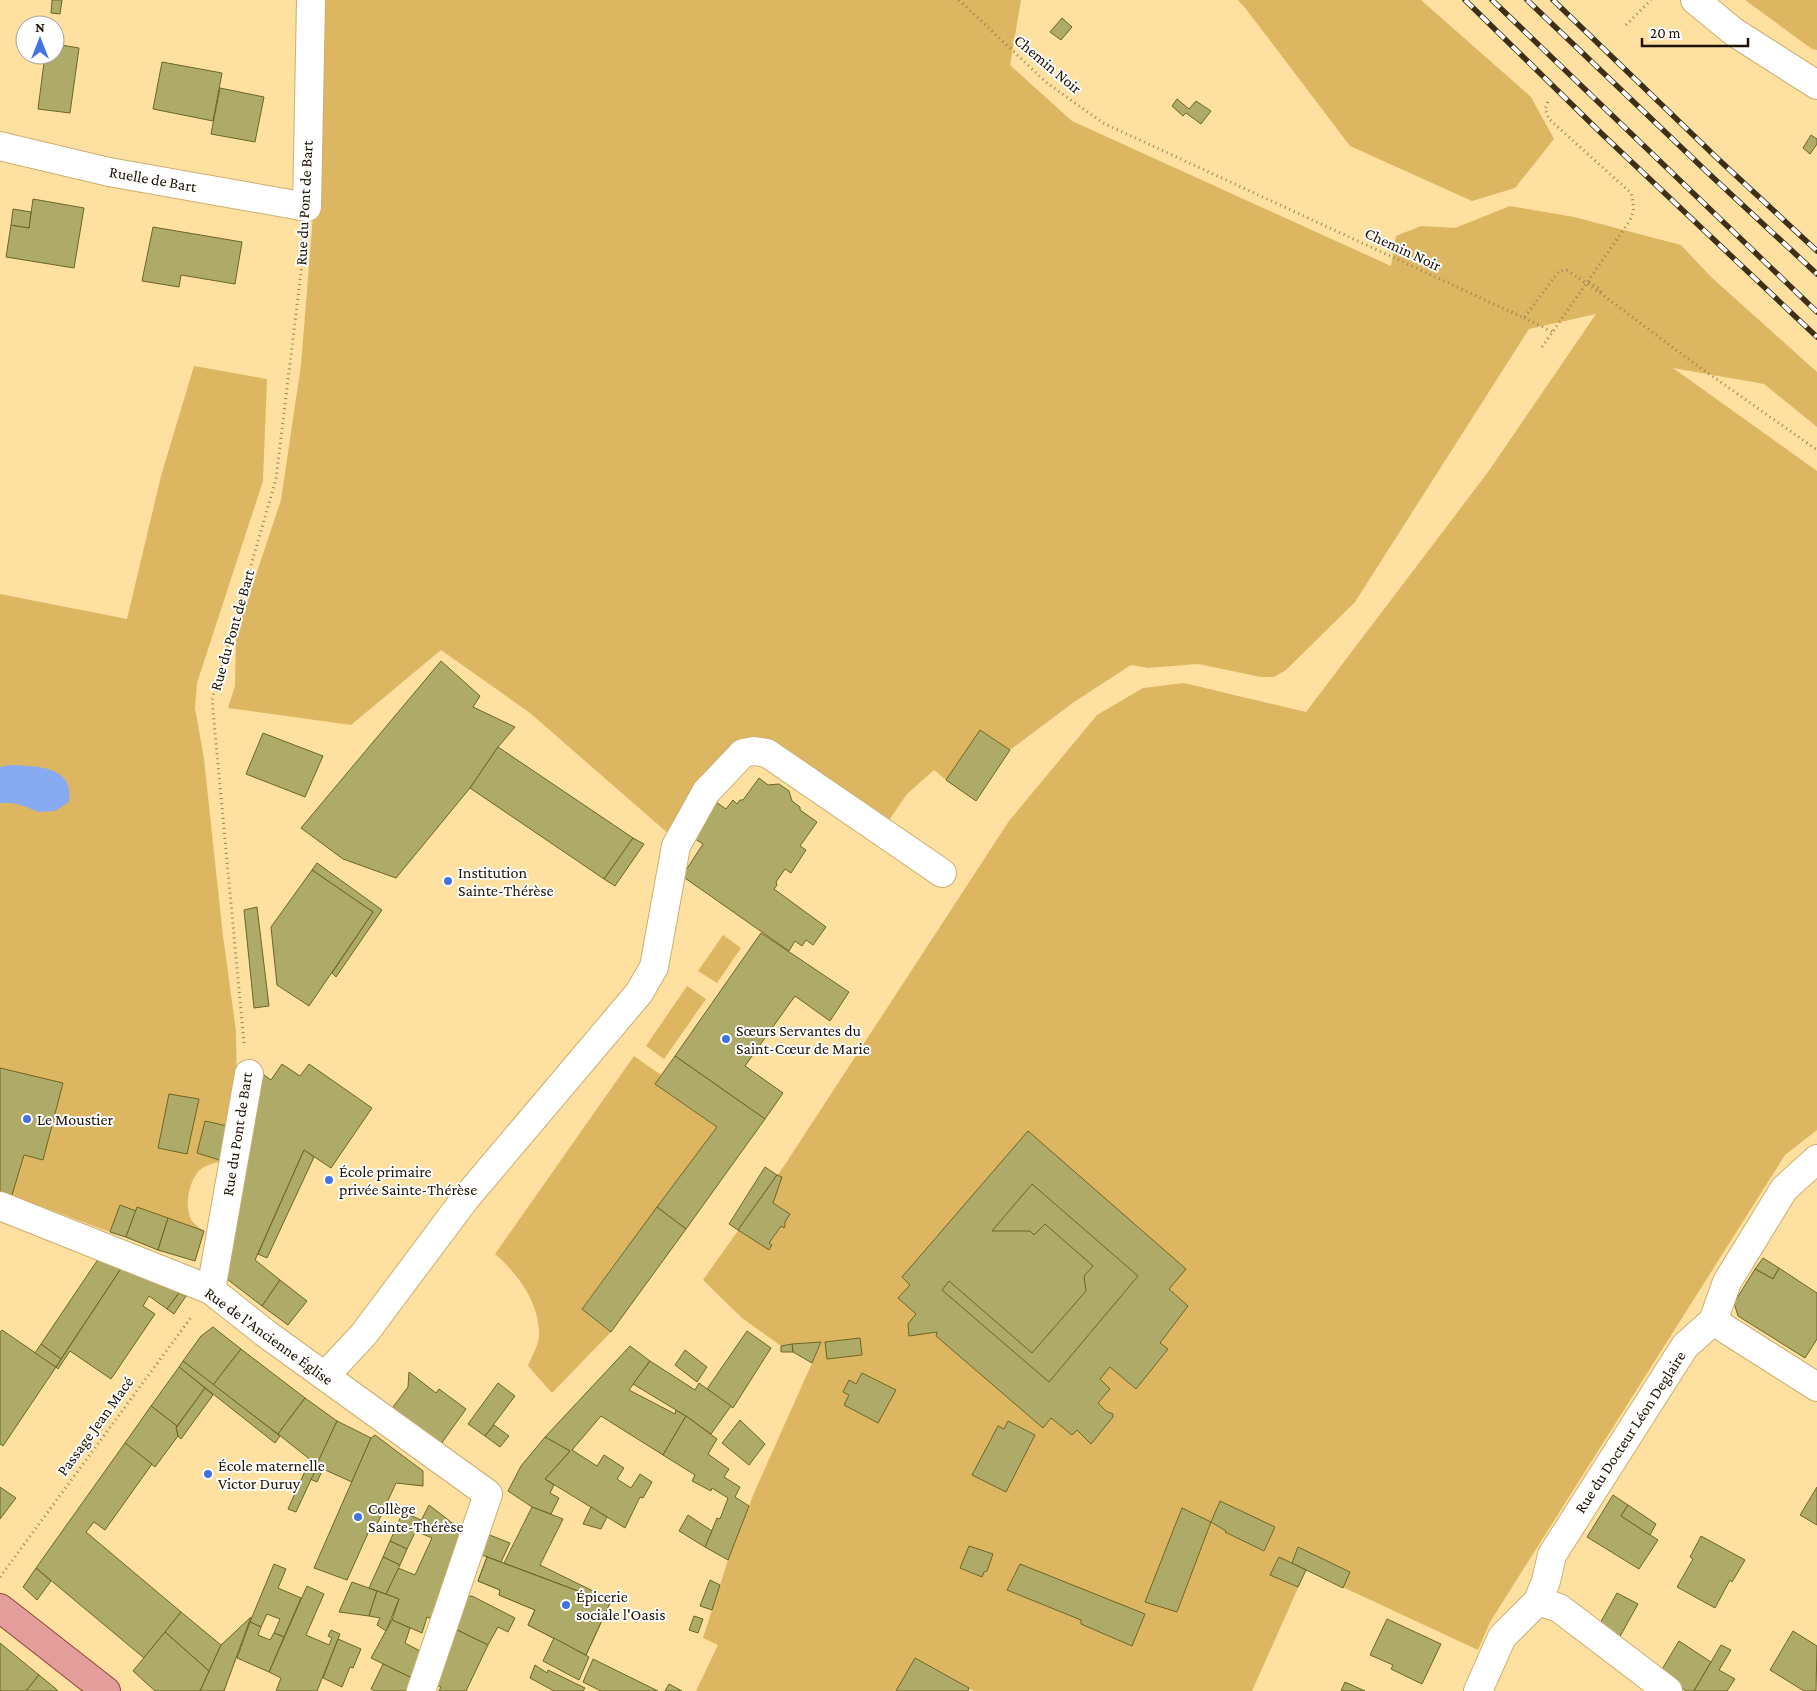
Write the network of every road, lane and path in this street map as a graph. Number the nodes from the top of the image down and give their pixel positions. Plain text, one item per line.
1 (311, 0) edge
2 (959, 0) edge
3 (1652, 0) edge
4 (1695, 0) edge
5 (1626, 25) dead end
6 (1817, 85) edge
7 (1549, 99) dead end
8 (0, 146) edge
9 (306, 206) junction
10 (1589, 282) junction
11 (1602, 294) junction
12 (1524, 318) junction
13 (1553, 332) junction
14 (1542, 347) dead end
15 (1817, 450) edge
16 (942, 873) dead end
17 (249, 1074) joint
18 (1817, 1159) edge
19 (0, 1206) edge
20 (211, 1290) junction
21 (1713, 1321) junction
22 (325, 1376) junction
23 (1817, 1387) edge
24 (0, 1577) edge
25 (1538, 1601) junction
26 (0, 1608) edge
27 (106, 1691) edge
28 (422, 1691) edge
29 (1478, 1691) edge
30 (1668, 1691) edge

1 - 9 street, Rue du Pont de Bart
2 - 12 path, Chemin Noir
3 - 5 path
4 - 6 street
7 - 10 path
8 - 9 street, Ruelle de Bart
9 - 17 path, Rue du Pont de Bart
10 - 11 path
10 - 13 path
11 - 12 path, bridge
11 - 15 path
12 - 13 path, Chemin Noir
13 - 14 path
16 - 22 street
17 - 20 street, Rue du Pont de Bart
18 - 21 street, Rue du Docteur Léon Deglaire
19 - 20 street, Rue de l'Ancienne Église
20 - 22 street, Rue de l'Ancienne Église
20 - 24 path, Passage Jean Macé
21 - 23 street
21 - 25 street, Rue du Docteur Léon Deglaire
22 - 28 street, Rue de l'Ancienne Église
25 - 29 street, Rue du Docteur Léon Deglaire
25 - 30 street
26 - 27 main road

